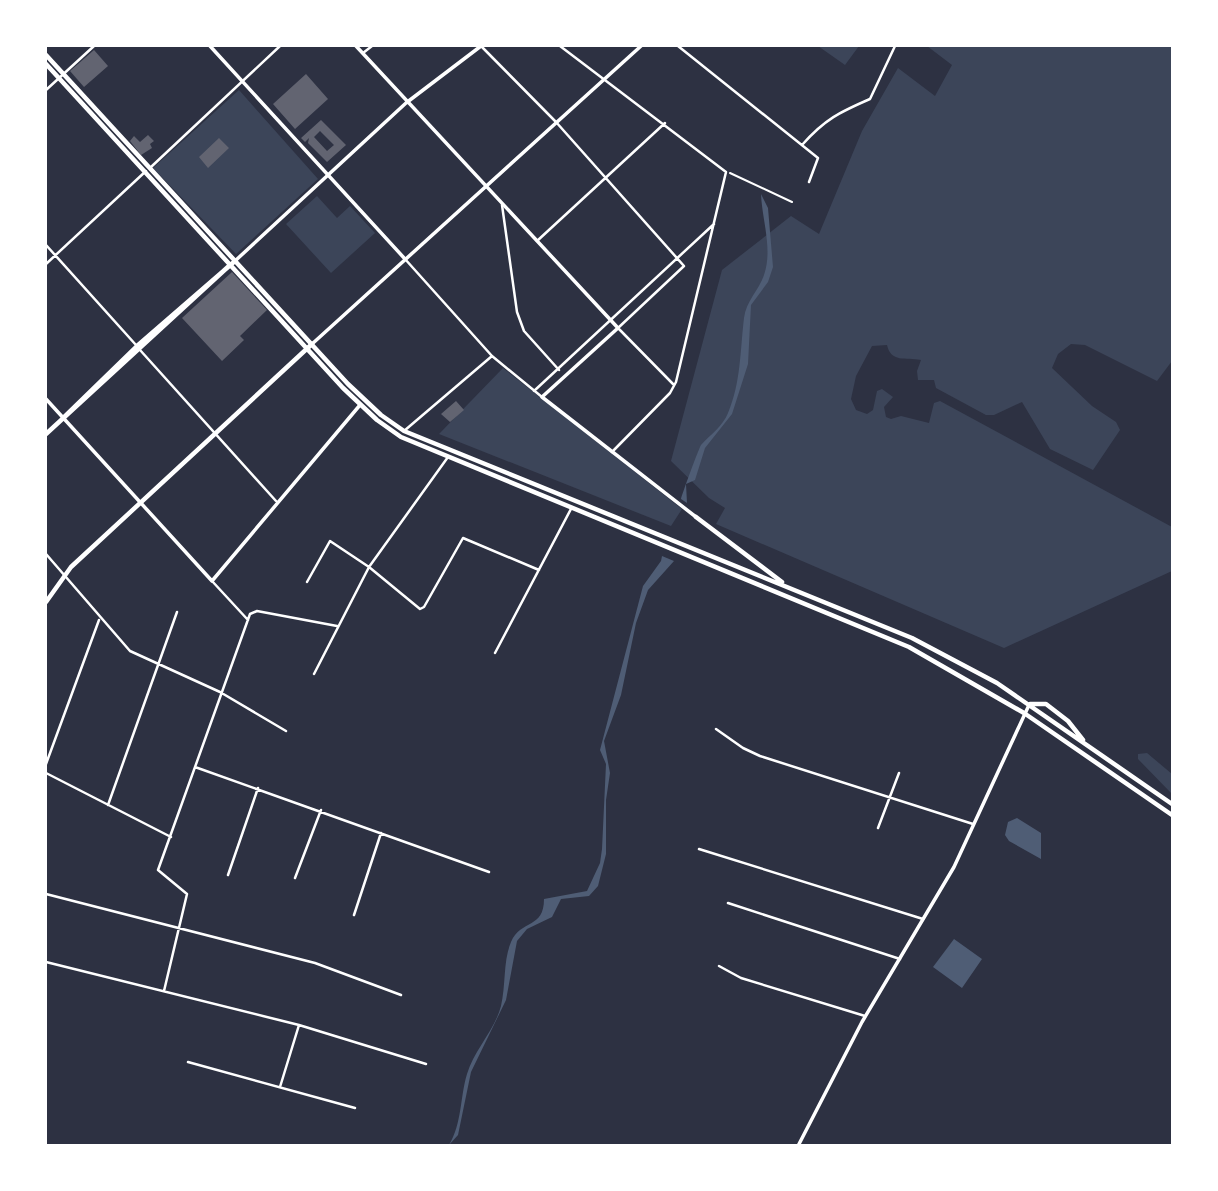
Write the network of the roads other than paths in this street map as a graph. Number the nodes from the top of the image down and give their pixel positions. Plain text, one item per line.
1 (94, 46) edge
2 (210, 46) edge
3 (280, 46) edge
4 (356, 46) edge
5 (372, 46) edge
6 (481, 46) edge
7 (559, 46) edge
8 (641, 46) edge
9 (678, 46) edge
10 (895, 46) edge
11 (363, 53) junction
12 (46, 55) edge
13 (46, 64) edge
14 (61, 76) junction
15 (604, 79) junction
16 (243, 81) junction
17 (46, 90) edge
18 (406, 103) junction
19 (556, 122) junction
20 (665, 123) junction
21 (802, 145) junction
22 (149, 168) junction
23 (145, 173) junction
24 (328, 176) junction
25 (607, 178) junction
26 (808, 182) dead end
27 (485, 187) junction
28 (502, 205) junction
29 (715, 223) junction
30 (537, 241) junction
31 (46, 245) edge
32 (55, 255) junction
33 (677, 258) junction
34 (405, 259) junction
35 (235, 261) junction
36 (46, 264) edge
37 (230, 265) junction
38 (611, 320) junction
39 (618, 328) junction
40 (312, 344) junction
41 (138, 348) junction
42 (307, 349) junction
43 (492, 356) junction
44 (559, 370) junction
45 (674, 385) junction
46 (534, 391) junction
47 (542, 397) junction
48 (46, 398) edge
49 (360, 404) junction
50 (63, 418) junction
51 (404, 431) junction
52 (216, 433) junction
53 (46, 434) edge
54 (612, 452) junction
55 (448, 457) junction
56 (276, 501) junction
57 (138, 504) junction
58 (572, 507) junction
59 (696, 517) joint
60 (46, 554) edge
61 (369, 567) junction
62 (539, 570) junction
63 (64, 575) junction
64 (212, 581) junction
65 (307, 582) dead end
66 (788, 586) junction
67 (46, 602) edge
68 (177, 612) dead end
69 (100, 618) junction
70 (248, 620) junction
71 (337, 626) junction
72 (495, 653) dead end
73 (158, 666) junction
74 (314, 674) dead end
75 (220, 692) junction
76 (1029, 705) junction
77 (1024, 713) junction
78 (716, 729) dead end
79 (286, 731) dead end
80 (1086, 743) junction
81 (46, 764) edge
82 (195, 767) junction
83 (46, 773) edge
84 (899, 773) dead end
85 (258, 788) junction
86 (888, 796) junction
87 (1172, 804) edge
88 (108, 805) junction
89 (321, 810) junction
90 (1172, 815) edge
91 (973, 824) junction
92 (878, 828) dead end
93 (382, 833) junction
94 (171, 837) junction
95 (699, 849) dead end
96 (489, 872) dead end
97 (228, 875) dead end
98 (295, 878) dead end
99 (46, 894) edge
100 (728, 903) dead end
101 (354, 915) dead end
102 (923, 919) junction
103 (181, 928) junction
104 (900, 959) junction
105 (46, 962) edge
106 (719, 966) dead end
107 (164, 990) junction
108 (401, 995) dead end
109 (865, 1016) junction
110 (299, 1025) junction
111 (188, 1062) dead end
112 (426, 1064) dead end
113 (280, 1087) junction
114 (355, 1108) dead end
115 (799, 1146) edge

1 - 14 street
2 - 16 street
3 - 16 street
4 - 11 street
5 - 11 street
6 - 18 street
6 - 19 street
7 - 15 street
8 - 15 street
9 - 21 street
10 - 21 street
11 - 18 street
12 - 14 main road
13 - 14 main road
14 - 17 street
14 - 22 main road
14 - 23 main road
15 - 19 street
15 - 20 street
16 - 22 street
16 - 24 street
18 - 24 street
18 - 27 street
19 - 25 street
19 - 27 street
20 - 25 street
20 - 29 street
21 - 26 street
22 - 23 street
22 - 35 main road
23 - 32 street
23 - 37 main road
24 - 34 street
24 - 35 street
25 - 30 street
25 - 33 street
27 - 28 street
27 - 34 street
28 - 30 street
28 - 44 street
29 - 33 street
29 - 45 street
30 - 38 street
31 - 32 street
32 - 36 street
32 - 41 street
33 - 38 street
33 - 39 street
34 - 40 street
34 - 43 street
35 - 37 main road
35 - 40 main road
37 - 41 main road
37 - 42 main road
38 - 39 street
38 - 44 street
39 - 45 street
39 - 47 street
40 - 42 main road
40 - 51 main road
41 - 50 main road
41 - 52 street
42 - 49 main road
42 - 52 main road
43 - 46 street
43 - 51 street
44 - 46 street
45 - 54 street
46 - 47 street
47 - 54 street
48 - 50 street
49 - 55 main road
49 - 56 street
50 - 53 main road
50 - 57 street
51 - 66 main road
52 - 56 street
52 - 57 main road
54 - 59 street
55 - 58 main road
55 - 61 street
56 - 64 street
57 - 63 main road
57 - 64 street
58 - 62 street
58 - 77 main road
59 - 66 main road
60 - 63 street
61 - 62 street
61 - 65 street
61 - 71 street
62 - 72 street
63 - 67 main road
63 - 69 street
64 - 70 street
66 - 76 main road
68 - 73 street
69 - 73 street
69 - 81 street
70 - 71 street
70 - 75 street
71 - 74 street
73 - 75 street
73 - 88 street
75 - 79 street
75 - 82 street
76 - 77 street
76 - 80 main road
76 - 80 main road
77 - 90 main road
77 - 91 street
78 - 86 street
80 - 87 main road
82 - 85 street
82 - 94 street
83 - 88 street
84 - 86 street
85 - 89 street
85 - 97 street
86 - 91 street
86 - 92 street
88 - 94 street
89 - 93 street
89 - 98 street
91 - 102 street
93 - 96 street
93 - 101 street
94 - 103 street
95 - 102 street
99 - 103 street
100 - 104 street
102 - 104 street
103 - 107 street
103 - 108 street
104 - 109 street
105 - 107 street
106 - 109 street
107 - 110 street
109 - 115 street
110 - 112 street
110 - 113 street
111 - 113 street
113 - 114 street

